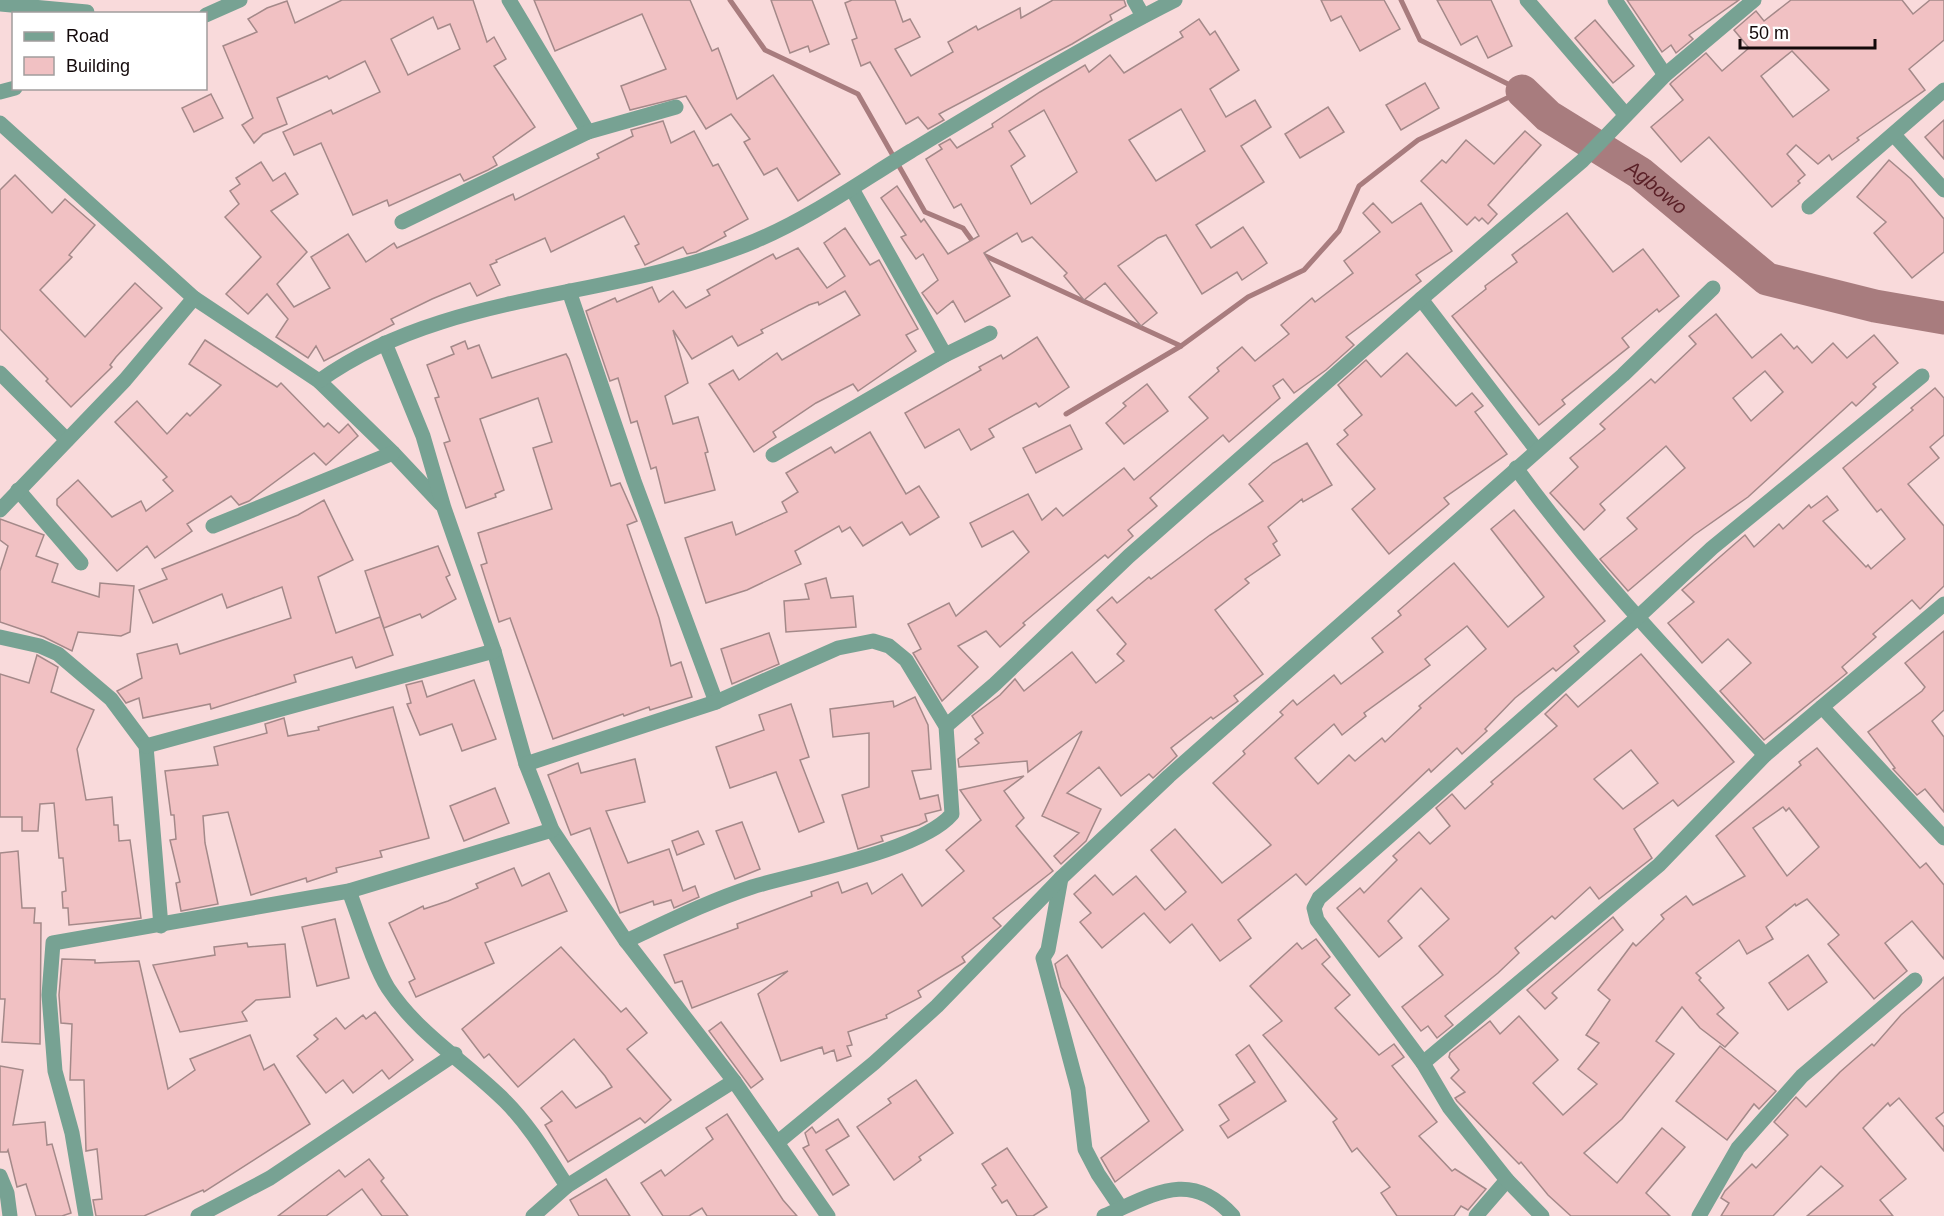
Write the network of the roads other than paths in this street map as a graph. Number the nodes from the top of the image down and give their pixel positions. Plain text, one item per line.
1 (240, 0) edge
2 (509, 0) edge
3 (1134, 0) edge
4 (1176, 0) edge
5 (1527, 0) edge
6 (1615, 0) edge
7 (1754, 0) edge
8 (0, 4) edge
9 (87, 9) edge
10 (207, 15) edge
11 (1143, 16) junction
12 (1665, 75) junction
13 (1944, 90) edge
14 (676, 107) dead end
15 (1625, 114) junction
16 (0, 123) edge
17 (588, 132) junction
18 (1893, 135) junction
19 (852, 189) junction
20 (1944, 190) edge
21 (1809, 207) dead end
22 (402, 222) dead end
23 (1713, 288) dead end
24 (569, 291) junction
25 (195, 298) junction
26 (1421, 298) junction
27 (990, 333) dead end
28 (386, 343) junction
29 (945, 355) junction
30 (0, 374) edge
31 (1922, 376) dead end
32 (319, 381) junction
33 (67, 440) junction
34 (1536, 449) junction
35 (393, 453) junction
36 (773, 455) dead end
37 (1516, 468) junction
38 (18, 490) junction
39 (444, 508) junction
40 (0, 510) edge
41 (213, 526) dead end
42 (81, 563) dead end
43 (1944, 604) edge
44 (1637, 618) junction
45 (0, 637) edge
46 (494, 651) junction
47 (716, 702) junction
48 (1822, 707) junction
49 (946, 726) junction
50 (146, 746) junction
51 (1766, 755) junction
52 (526, 764) junction
53 (552, 830) junction
54 (1944, 838) edge
55 (1061, 878) junction
56 (349, 891) junction
57 (161, 926) junction
58 (626, 941) junction
59 (1914, 980) dead end
60 (455, 1054) junction
61 (1423, 1063) junction
62 (734, 1080) junction
63 (778, 1142) junction
64 (0, 1176) edge
65 (1507, 1180) junction
66 (567, 1186) junction
67 (1121, 1208) junction
68 (10, 1216) edge
69 (86, 1216) edge
70 (198, 1216) edge
71 (533, 1216) edge
72 (828, 1216) edge
73 (1104, 1216) edge
74 (1233, 1216) edge
75 (1476, 1216) edge
76 (1542, 1216) edge
77 (1698, 1216) edge

1 - 10 street
2 - 17 street
3 - 11 street
4 - 11 street
5 - 15 street
6 - 12 street
7 - 12 street
8 - 9 street
11 - 19 street
12 - 15 street
13 - 18 street
14 - 17 street
15 - 26 street
16 - 25 street
17 - 22 street
18 - 20 street
18 - 21 street
19 - 24 street
19 - 29 street
23 - 34 street
24 - 28 street
24 - 47 street
25 - 32 street
25 - 33 street
26 - 34 street
26 - 49 street
27 - 29 street
28 - 32 street
28 - 39 street
29 - 36 street
30 - 33 street
31 - 44 street
32 - 35 street
33 - 38 street
34 - 37 street
35 - 39 street
35 - 41 street
37 - 44 street
37 - 55 street
38 - 40 street
38 - 42 street
39 - 46 street
43 - 48 street
44 - 51 street
44 - 61 street
45 - 50 street
46 - 50 street
46 - 52 street
47 - 49 street
47 - 52 street
48 - 51 street
48 - 54 street
49 - 58 street
50 - 57 street
51 - 61 street
52 - 53 street
53 - 56 street
53 - 58 street
55 - 63 street
55 - 67 street
56 - 57 street
56 - 60 street
57 - 69 street
58 - 62 street
59 - 77 street
60 - 66 street
60 - 70 street
61 - 65 street
62 - 63 street
62 - 66 street
63 - 72 street
64 - 68 street
65 - 75 street
65 - 76 street
66 - 71 street
67 - 73 street
67 - 74 street

